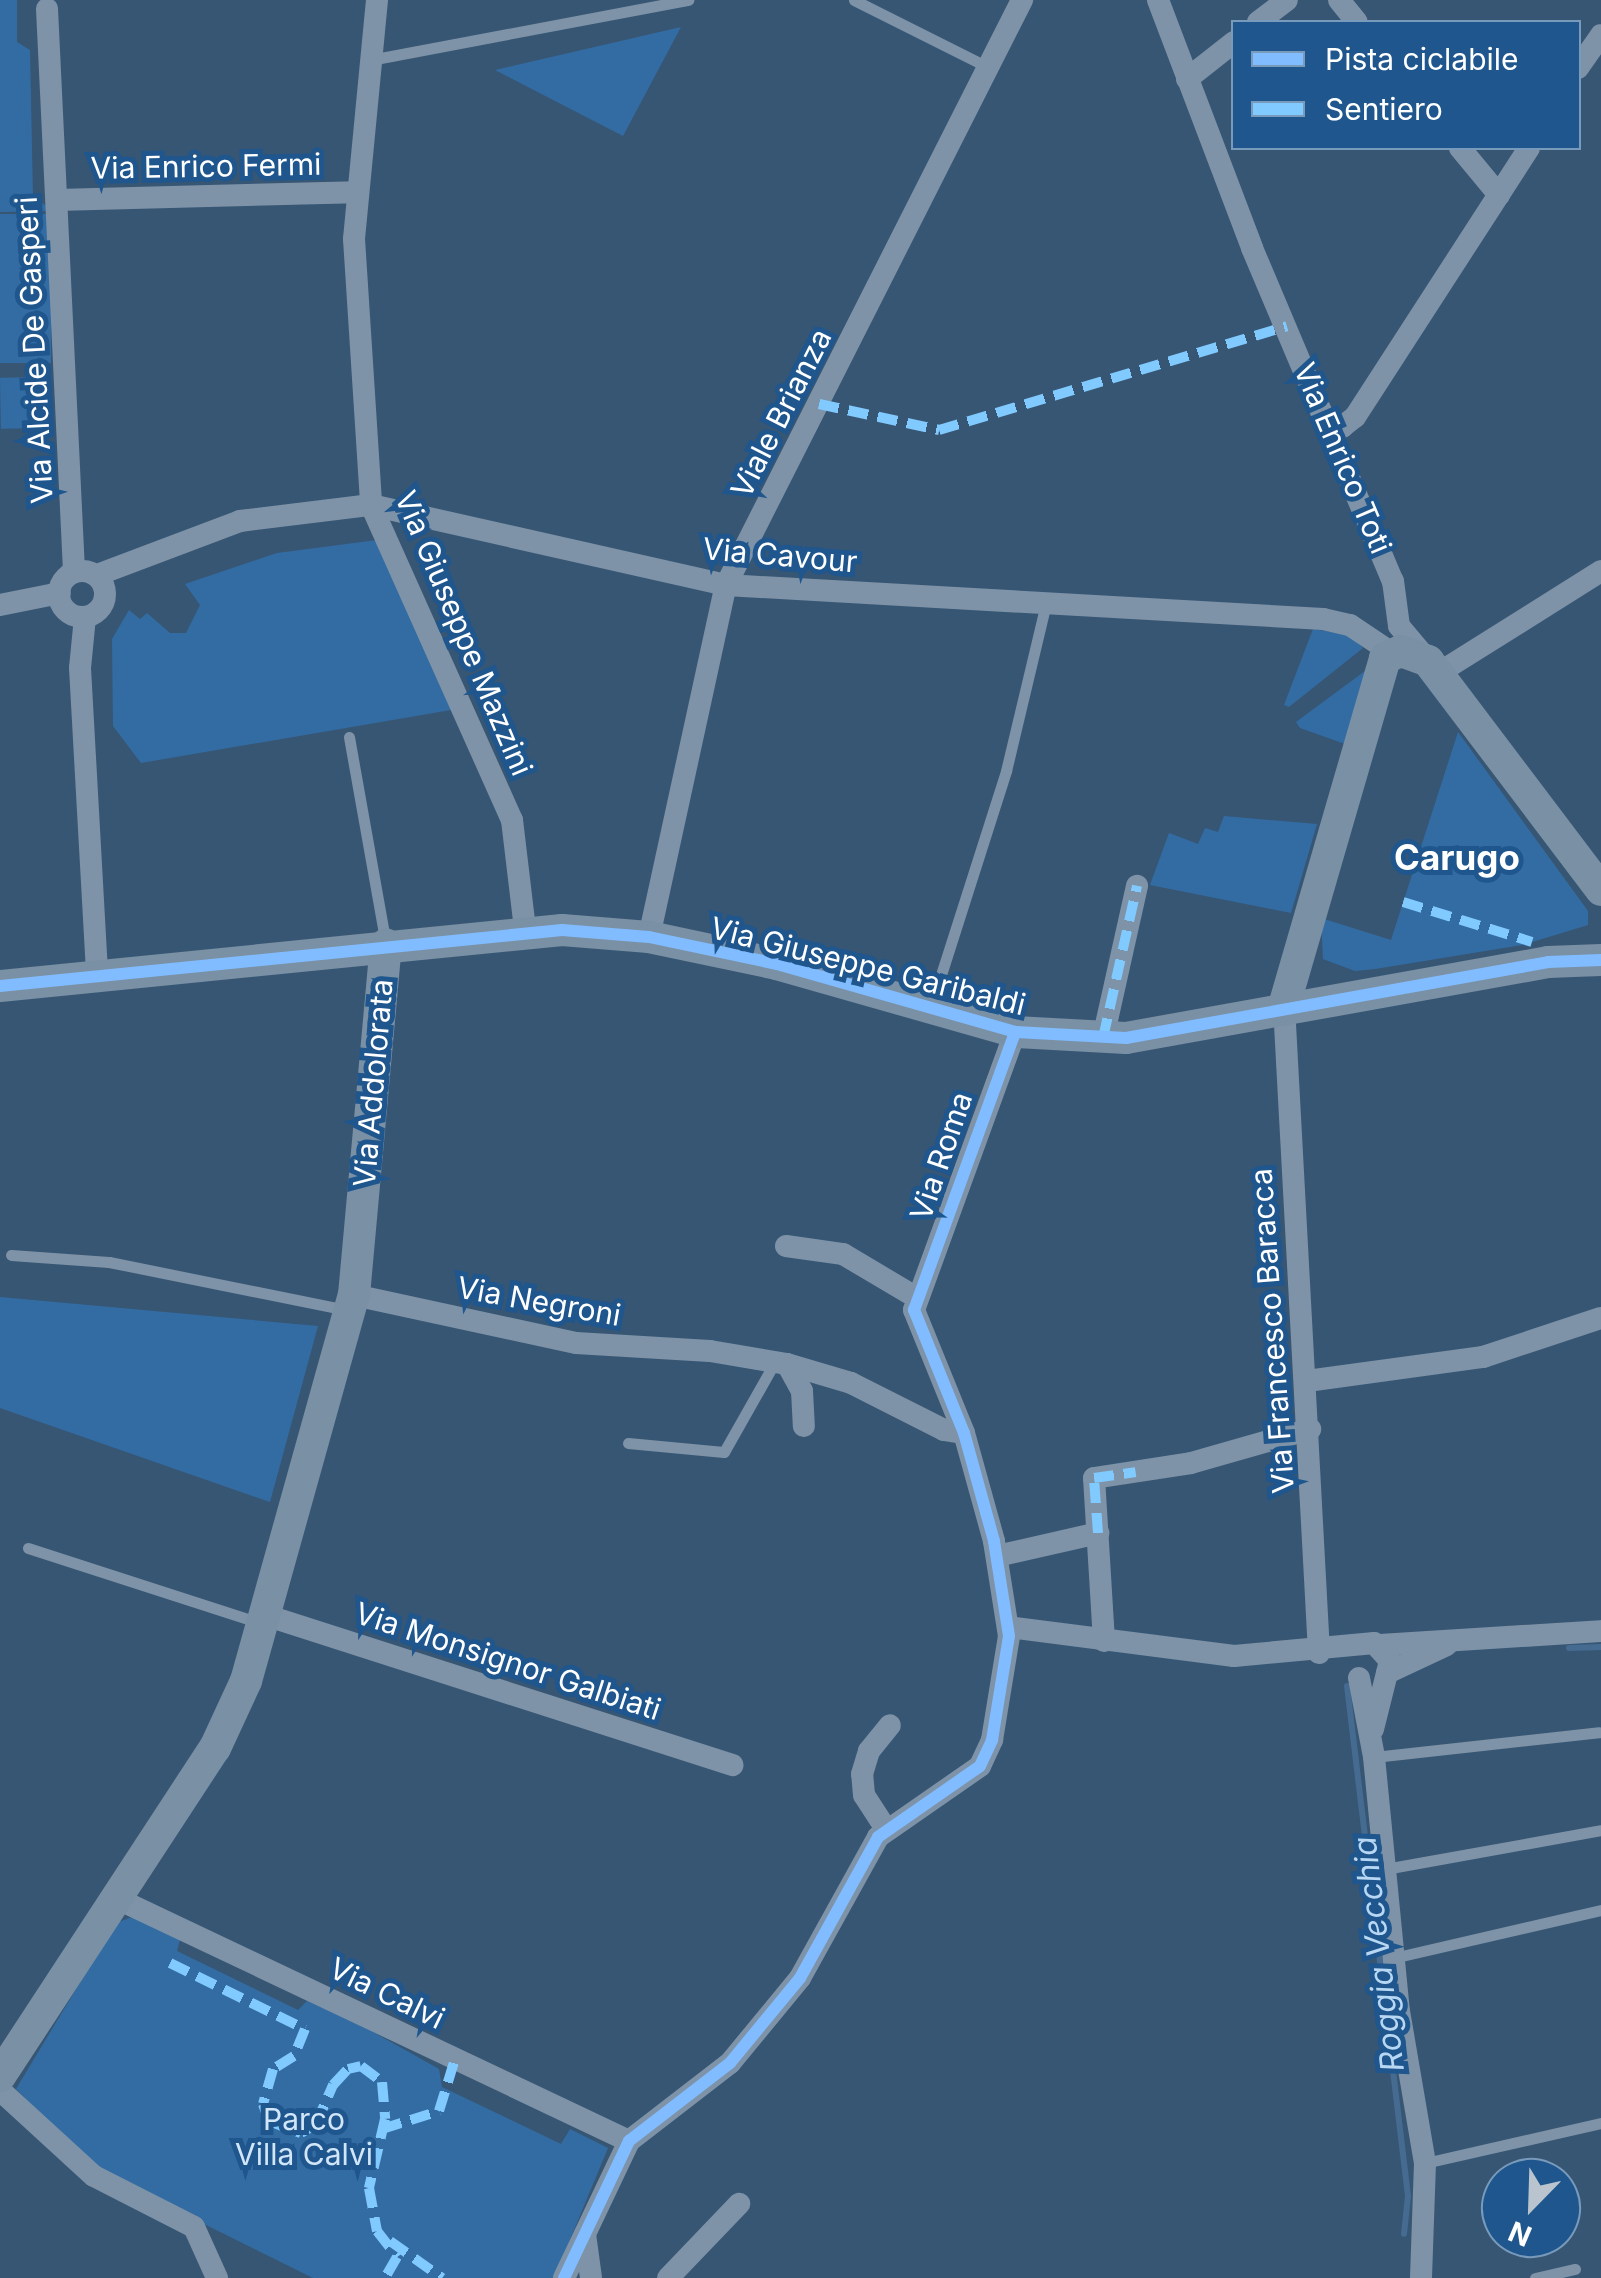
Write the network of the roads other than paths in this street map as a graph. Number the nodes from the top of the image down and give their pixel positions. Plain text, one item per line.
1 (377, 0) edge
2 (688, 0) edge
3 (854, 0) edge
4 (1022, 0) edge
5 (1158, 0) edge
6 (1286, 0) edge
7 (1339, 0) edge
8 (47, 10) dead end
9 (1261, 20) edge
10 (1356, 20) edge
11 (1601, 35) edge
12 (1231, 44) edge
13 (370, 60) junction
14 (1581, 64) edge
15 (990, 68) junction
16 (1186, 79) junction
17 (1462, 150) edge
18 (1528, 150) edge
19 (356, 192) junction
20 (1499, 195) junction
21 (57, 200) junction
22 (1330, 422) junction
23 (371, 504) junction
24 (1601, 571) edge
25 (92, 574) junction
26 (726, 585) junction
27 (1396, 598) junction
28 (1046, 603) junction
29 (0, 605) edge
30 (68, 608) junction
31 (1386, 654) junction
32 (1432, 667) junction
33 (349, 737) dead end
34 (1137, 886) dead end
35 (1601, 890) edge
36 (525, 929) junction
37 (1304, 929) junction
38 (649, 937) junction
39 (386, 944) junction
40 (1601, 960) edge
41 (97, 976) junction
42 (0, 986) edge
43 (1362, 994) junction
44 (1284, 1006) junction
45 (931, 1007) junction
46 (1015, 1032) junction
47 (1103, 1038) junction
48 (786, 1246) dead end
49 (10, 1255) dead end
50 (917, 1298) junction
51 (352, 1302) junction
52 (1601, 1318) edge
53 (781, 1363) junction
54 (1307, 1381) junction
55 (804, 1426) dead end
56 (1310, 1429) junction
57 (964, 1433) junction
58 (628, 1443) dead end
59 (1098, 1533) junction
60 (28, 1548) dead end
61 (997, 1556) junction
62 (264, 1620) junction
63 (1008, 1627) junction
64 (1601, 1631) edge
65 (1104, 1641) junction
66 (1456, 1642) junction
67 (1371, 1646) junction
68 (1319, 1653) junction
69 (1356, 1676) junction
70 (1385, 1676) junction
71 (890, 1725) dead end
72 (1598, 1732) dead end
73 (1372, 1747) junction
74 (733, 1765) dead end
75 (886, 1828) junction
76 (1601, 1830) edge
77 (1385, 1869) junction
78 (120, 1900) junction
79 (1601, 1910) edge
80 (1393, 1958) junction
81 (0, 2076) edge
82 (0, 2090) edge
83 (1601, 2123) edge
84 (629, 2141) junction
85 (1426, 2163) junction
86 (739, 2204) dead end
87 (585, 2234) junction
88 (1575, 2269) dead end
89 (217, 2278) edge
90 (564, 2278) edge
91 (592, 2278) edge
92 (668, 2278) edge
93 (1421, 2278) edge
94 (1535, 2278) edge

1 - 13 street, Via Giuseppe Mazzini
2 - 13 lane
3 - 15 lane
4 - 15 street, Viale Brianza
5 - 16 street, Via Enrico Toti
6 - 9 street
7 - 10 street
8 - 21 street, Via Alcide De Gasperi
11 - 14 street
12 - 16 street
13 - 19 street, Via Giuseppe Mazzini
15 - 26 street, Viale Brianza
16 - 22 street, Via Enrico Toti
17 - 20 street
18 - 20 street
19 - 21 street, Via Enrico Fermi
19 - 23 street, Via Giuseppe Mazzini
20 - 22 street
21 - 25 street, Via Alcide De Gasperi
22 - 27 street, Via Enrico Toti
23 - 25 street, Via Cavour
23 - 26 street, Via Cavour
23 - 36 street, Via Giuseppe Mazzini
24 - 32 street
25 - 30 street
25 - 30 street
26 - 28 street, Via Cavour
26 - 38 street, Viale Brianza
27 - 31 street
27 - 32 street, Via Enrico Toti
28 - 31 street, Via Cavour
28 - 45 lane
29 - 30 street
30 - 41 street
31 - 32 street
31 - 37 street
32 - 35 street
33 - 39 lane, Via Addolorata
34 - 47 street
36 - 38 street, Via Giuseppe Garibaldi
36 - 39 street, Via Giuseppe Garibaldi
37 - 43 street
37 - 44 street
38 - 45 street, Via Giuseppe Garibaldi
39 - 41 street, Via Giuseppe Garibaldi
39 - 51 street, Via Addolorata
40 - 43 street, Via Giuseppe Garibaldi
41 - 42 street, Via Giuseppe Garibaldi
43 - 44 street, Via Giuseppe Garibaldi
44 - 47 street, Via Giuseppe Garibaldi
44 - 54 street, Via Francesco Baracca
45 - 46 street, Via Giuseppe Garibaldi
46 - 47 street, Via Giuseppe Garibaldi
46 - 50 street, Via Roma
48 - 50 street
49 - 51 lane
50 - 57 street
51 - 53 street, Via Negroni
51 - 62 street, Via Addolorata
52 - 54 street
53 - 55 street
53 - 57 street, Via Negroni
53 - 58 lane
54 - 56 street, Via Francesco Baracca
56 - 59 street
56 - 68 street, Via Francesco Baracca
57 - 61 street
59 - 61 street
59 - 65 street
60 - 62 lane
61 - 63 street
62 - 74 street, Via Monsignor Galbiati
62 - 78 street, Via Addolorata
63 - 65 street
63 - 75 street
64 - 66 street
65 - 68 street
66 - 67 street
66 - 70 street
67 - 68 street
67 - 69 street
67 - 70 street
68 - 69 street
69 - 70 street
69 - 73 street
70 - 73 street
71 - 75 street
72 - 73 lane
73 - 77 street
75 - 84 street
76 - 77 lane
77 - 80 street
78 - 81 street, Via Addolorata
78 - 84 street, Via Calvi
79 - 80 lane
80 - 85 street
82 - 89 street
83 - 85 lane
84 - 87 street
85 - 93 street
86 - 92 street
87 - 90 street
87 - 91 street
88 - 94 lane

